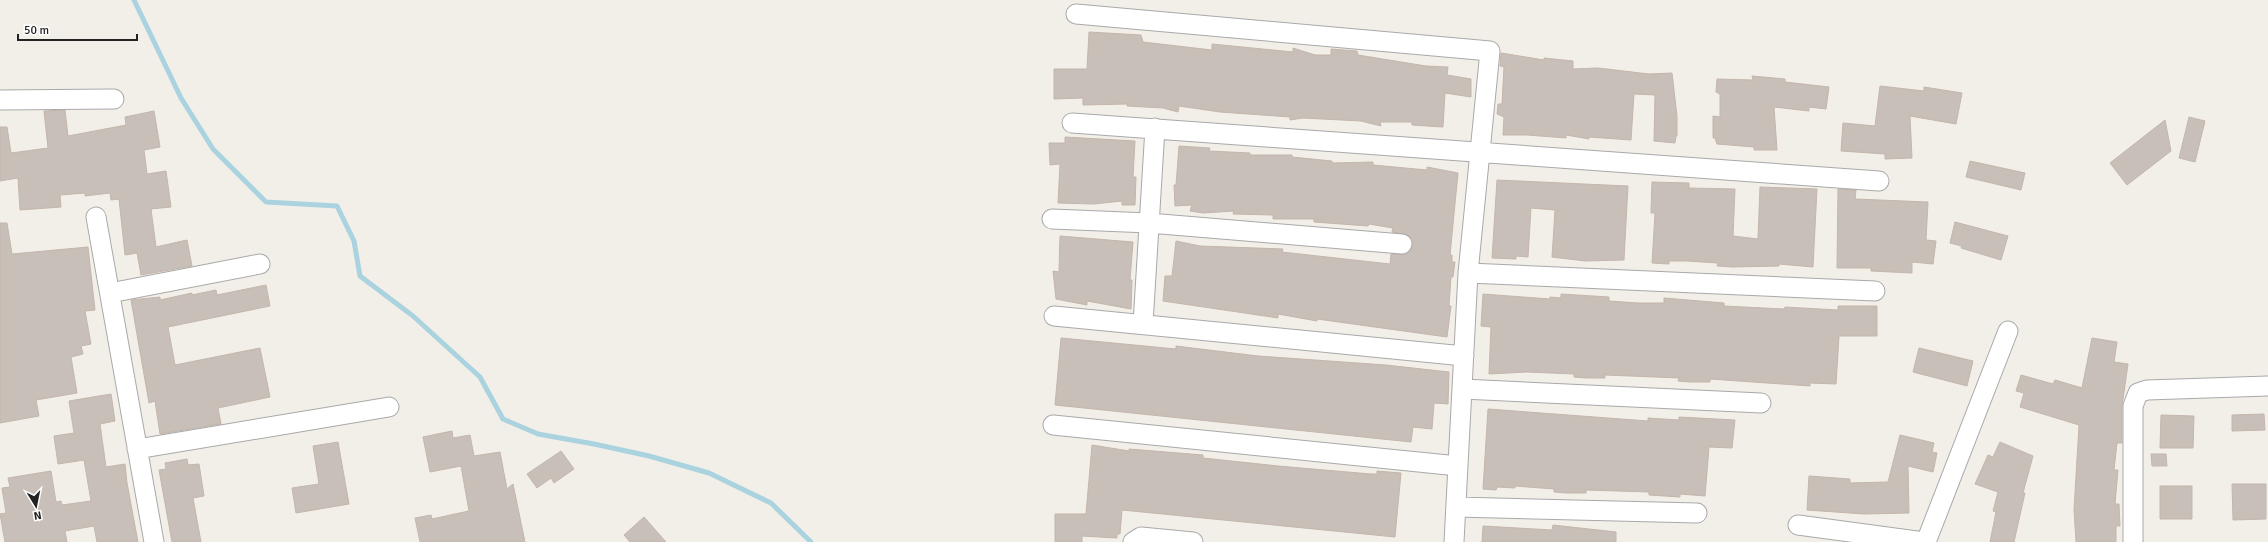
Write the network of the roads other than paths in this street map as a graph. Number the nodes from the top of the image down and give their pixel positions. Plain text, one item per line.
1 (1076, 14) dead end
2 (114, 99) dead end
3 (0, 100) edge
4 (1072, 124) dead end
5 (1155, 128) junction
6 (1479, 153) junction
7 (1879, 181) dead end
8 (96, 217) dead end
9 (1052, 219) dead end
10 (1149, 224) junction
11 (1402, 244) dead end
12 (260, 264) dead end
13 (1468, 274) junction
14 (1876, 291) dead end
15 (110, 293) junction
16 (1054, 316) dead end
17 (1143, 324) junction
18 (2008, 331) dead end
19 (1464, 356) junction
20 (2268, 386) edge
21 (1462, 389) junction
22 (1761, 403) dead end
23 (389, 407) dead end
24 (1053, 425) dead end
25 (138, 449) junction
26 (1458, 466) junction
27 (1456, 507) junction
28 (1697, 513) dead end
29 (1798, 525) dead end
30 (154, 542) edge
31 (1133, 542) edge
32 (1193, 542) edge
33 (1454, 542) edge
34 (1925, 542) edge
35 (2133, 542) edge

1 - 6 street
2 - 3 street
4 - 5 street
5 - 6 street
5 - 10 street
6 - 7 street
6 - 13 street
8 - 15 street
9 - 10 street
10 - 11 street
10 - 17 street
12 - 15 street
13 - 14 street
13 - 19 street
15 - 25 street
16 - 17 street
17 - 19 street
18 - 34 street
19 - 21 street
20 - 35 street
21 - 22 street
21 - 26 street
23 - 25 street
24 - 26 street
25 - 30 street
26 - 27 street
27 - 28 street
27 - 33 street
29 - 34 street
31 - 32 street

